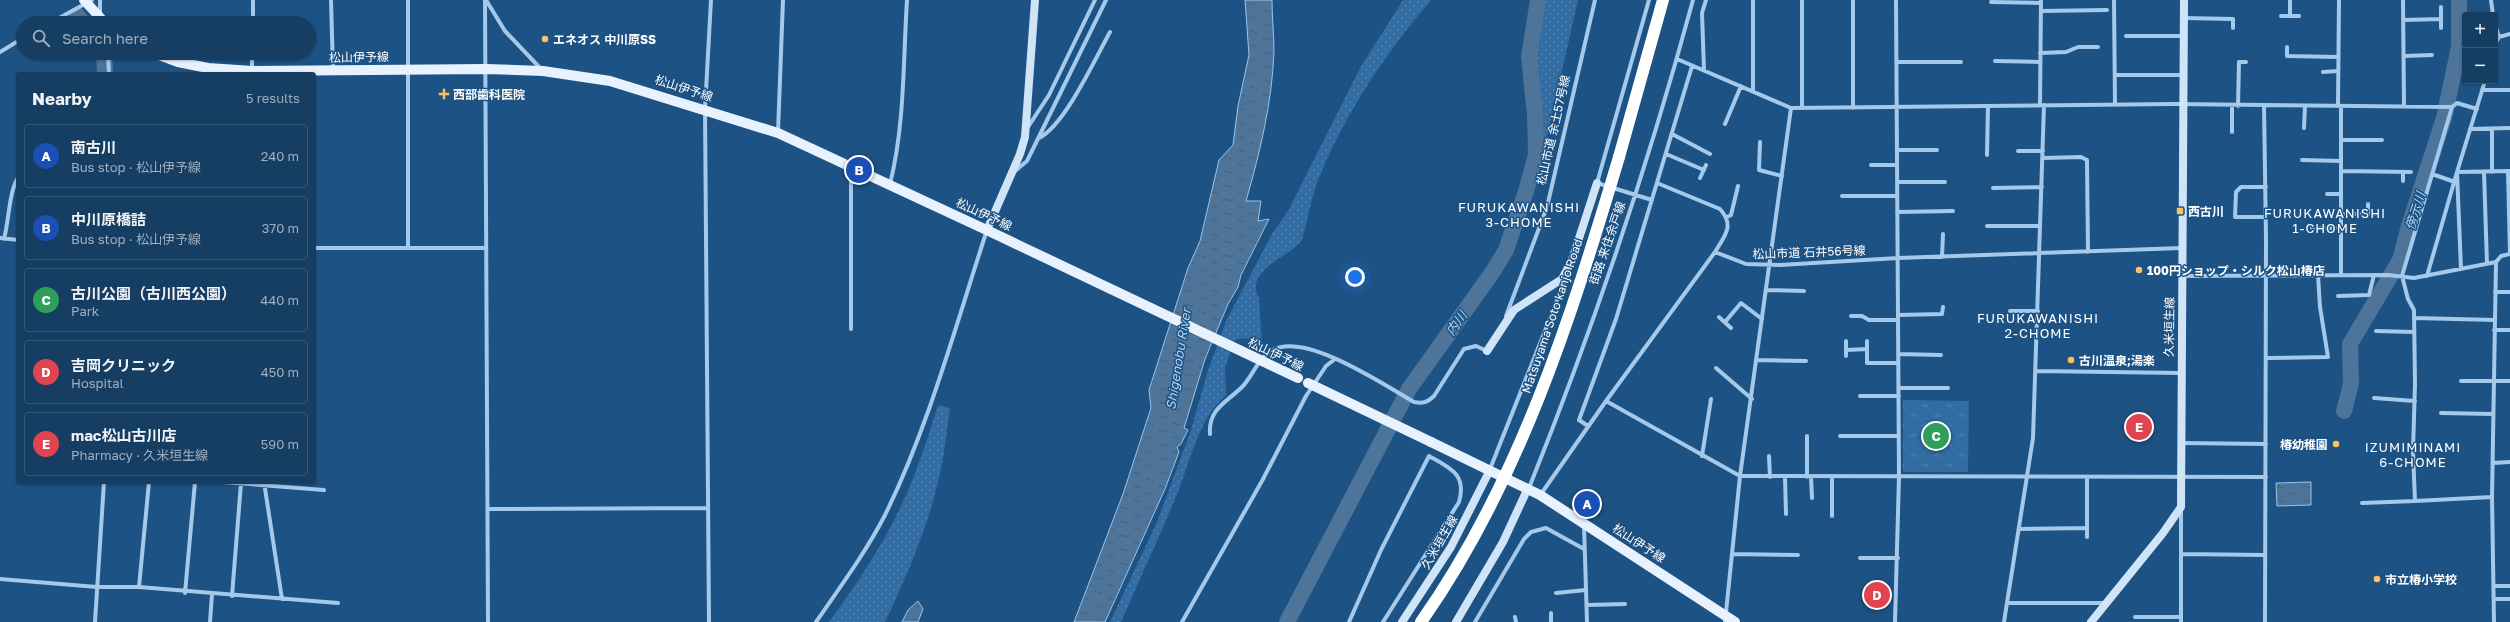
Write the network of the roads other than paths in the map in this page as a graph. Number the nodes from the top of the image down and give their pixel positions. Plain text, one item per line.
1 (100, 0) edge
2 (253, 0) edge
3 (331, 0) edge
4 (408, 0) edge
5 (486, 0) edge
6 (711, 0) edge
7 (783, 0) edge
8 (907, 0) edge
9 (1035, 0) edge
10 (1095, 0) edge
11 (1106, 0) edge
12 (1595, 0) edge
13 (1649, 0) edge
14 (1663, 0) edge
15 (1693, 0) edge
16 (1706, 0) edge
17 (1753, 0) edge
18 (1802, 0) edge
19 (1853, 0) edge
20 (1896, 0) edge
21 (2114, 0) edge
22 (2184, 0) edge
23 (2290, 0) edge
24 (2339, 0) edge
25 (2403, 0) edge
26 (2491, 0) edge
27 (87, 1) edge
28 (2041, 1) edge
29 (1991, 2) dead end
30 (2441, 7) dead end
31 (2107, 10) dead end
32 (2041, 11) junction
33 (2493, 12) edge
34 (62, 16) edge
35 (99, 16) edge
36 (102, 16) edge
37 (253, 16) edge
38 (2280, 16) dead end
39 (2290, 16) junction
40 (2299, 16) dead end
41 (2184, 18) junction
42 (2404, 20) junction
43 (2441, 20) junction
44 (2233, 28) dead end
45 (2441, 28) dead end
46 (1110, 32) dead end
47 (2510, 34) edge
48 (2126, 36) dead end
49 (2184, 36) junction
50 (2498, 37) edge
51 (16, 42) edge
52 (2098, 47) dead end
53 (2287, 47) dead end
54 (0, 52) edge
55 (2040, 53) junction
56 (2432, 55) dead end
57 (2404, 56) junction
58 (2338, 57) junction
59 (1677, 59) junction
60 (108, 60) edge
61 (173, 60) edge
62 (252, 60) edge
63 (1995, 61) dead end
64 (1897, 62) junction
65 (1961, 62) dead end
66 (2040, 62) junction
67 (2246, 62) dead end
68 (1692, 66) junction
69 (486, 69) junction
70 (333, 70) junction
71 (408, 70) junction
72 (1704, 70) junction
73 (543, 71) junction
74 (2338, 71) junction
75 (108, 72) edge
76 (252, 72) edge
77 (2323, 72) dead end
78 (2115, 75) junction
79 (2183, 75) junction
80 (2484, 84) edge
81 (1741, 86) junction
82 (2482, 90) junction
83 (2510, 90) edge
84 (1753, 91) junction
85 (2115, 104) junction
86 (2042, 105) junction
87 (2183, 105) junction
88 (1988, 106) junction
89 (2232, 106) junction
90 (2238, 106) junction
91 (2264, 106) junction
92 (2305, 106) junction
93 (2340, 106) junction
94 (2404, 106) junction
95 (2449, 106) junction
96 (1791, 108) junction
97 (1802, 108) junction
98 (1853, 108) junction
99 (1897, 108) junction
100 (706, 109) junction
101 (2477, 109) junction
102 (1725, 124) dead end
103 (2304, 128) dead end
104 (2510, 128) edge
105 (1026, 129) junction
106 (2470, 129) junction
107 (2492, 129) junction
108 (2232, 132) dead end
109 (778, 133) junction
110 (1672, 134) junction
111 (1038, 139) junction
112 (2341, 140) junction
113 (2382, 140) dead end
114 (1760, 142) dead end
115 (1897, 150) junction
116 (1937, 150) dead end
117 (2018, 151) dead end
118 (2043, 151) junction
119 (1666, 154) junction
120 (1710, 154) dead end
121 (1987, 155) dead end
122 (2043, 158) junction
123 (2302, 160) dead end
124 (2341, 161) junction
125 (1706, 165) dead end
126 (1871, 165) dead end
127 (1897, 165) junction
128 (851, 166) junction
129 (1704, 170) junction
130 (2341, 171) junction
131 (2509, 171) edge
132 (2403, 172) junction
133 (2411, 172) dead end
134 (2457, 172) junction
135 (2484, 172) junction
136 (2492, 172) junction
137 (1012, 174) junction
138 (2432, 174) junction
139 (1782, 176) junction
140 (1700, 178) dead end
141 (16, 181) edge
142 (2403, 181) dead end
143 (1897, 182) junction
144 (1945, 182) dead end
145 (2456, 182) junction
146 (1597, 183) junction
147 (1657, 183) junction
148 (890, 184) junction
149 (1738, 186) dead end
150 (2042, 187) junction
151 (2266, 187) junction
152 (1993, 188) dead end
153 (2327, 194) dead end
154 (2341, 194) junction
155 (1636, 195) junction
156 (1842, 196) dead end
157 (1897, 196) junction
158 (1652, 200) junction
159 (2368, 204) dead end
160 (1953, 211) dead end
161 (1898, 212) junction
162 (2341, 214) junction
163 (2368, 214) junction
164 (2377, 214) dead end
165 (1727, 217) junction
166 (2266, 217) junction
167 (1987, 226) dead end
168 (2040, 226) junction
169 (2312, 228) dead end
170 (2341, 228) junction
171 (990, 231) junction
172 (1943, 234) dead end
173 (2, 238) edge
174 (16, 240) edge
175 (316, 248) edge
176 (408, 248) junction
177 (486, 248) junction
178 (2182, 248) junction
179 (1715, 252) junction
180 (2088, 252) junction
181 (2040, 254) junction
182 (2510, 254) edge
183 (1942, 257) junction
184 (1898, 258) junction
185 (1572, 260) junction
186 (2496, 262) junction
187 (2487, 264) junction
188 (1770, 265) junction
189 (2461, 269) junction
190 (2266, 275) junction
191 (2318, 275) junction
192 (2340, 275) junction
193 (2374, 275) junction
194 (2182, 276) junction
195 (2402, 276) junction
196 (2426, 276) junction
197 (1766, 290) junction
198 (1804, 291) dead end
199 (2495, 292) junction
200 (2510, 292) edge
201 (2338, 296) dead end
202 (1943, 307) dead end
203 (2010, 310) dead end
204 (2038, 311) junction
205 (1898, 315) junction
206 (1851, 316) dead end
207 (1719, 317) dead end
208 (2414, 318) junction
209 (1762, 320) junction
210 (1898, 320) junction
211 (2495, 320) junction
212 (1725, 322) junction
213 (1501, 328) junction
214 (1731, 328) dead end
215 (851, 329) dead end
216 (2494, 330) junction
217 (2510, 330) edge
218 (2376, 331) dead end
219 (2414, 332) junction
220 (1846, 341) dead end
221 (1866, 341) dead end
222 (1867, 349) junction
223 (1846, 350) junction
224 (1487, 351) joint
225 (1898, 354) junction
226 (1941, 355) dead end
227 (1846, 356) dead end
228 (2266, 358) junction
229 (1335, 359) junction
230 (1757, 360) junction
231 (1806, 361) dead end
232 (1898, 363) junction
233 (1716, 368) dead end
234 (2036, 371) junction
235 (2181, 373) junction
236 (2461, 381) dead end
237 (2494, 381) junction
238 (2510, 381) edge
239 (1899, 388) junction
240 (1948, 388) dead end
241 (1860, 396) dead end
242 (1899, 396) junction
243 (2374, 398) dead end
244 (1711, 399) dead end
245 (1752, 399) junction
246 (1606, 401) junction
247 (2415, 401) junction
248 (2441, 413) dead end
249 (2493, 414) junction
250 (1588, 426) junction
251 (1210, 434) dead end
252 (1807, 436) dead end
253 (1840, 436) dead end
254 (1899, 436) junction
255 (2181, 443) junction
256 (2266, 444) junction
257 (1702, 456) junction
258 (1769, 456) dead end
259 (2510, 462) edge
260 (2493, 463) junction
261 (1490, 470) junction
262 (1740, 476) junction
263 (1770, 476) junction
264 (1785, 476) junction
265 (1809, 476) junction
266 (1832, 476) junction
267 (1899, 476) junction
268 (2028, 477) junction
269 (2266, 477) junction
270 (2087, 478) junction
271 (2181, 478) junction
272 (104, 484) edge
273 (149, 484) edge
274 (195, 484) edge
275 (241, 484) edge
276 (265, 484) edge
277 (1528, 488) junction
278 (324, 490) dead end
279 (1540, 495) junction
280 (2492, 497) junction
281 (1812, 498) dead end
282 (2415, 501) junction
283 (2362, 504) dead end
284 (2181, 507) junction
285 (708, 508) junction
286 (488, 509) junction
287 (1786, 514) dead end
288 (1832, 516) dead end
289 (1584, 523) junction
290 (2087, 528) junction
291 (2020, 529) junction
292 (2087, 537) dead end
293 (1584, 549) junction
294 (1732, 554) junction
295 (2181, 554) junction
296 (1798, 555) dead end
297 (2265, 555) junction
298 (1860, 558) dead end
299 (1898, 558) junction
300 (0, 579) edge
301 (2494, 586) junction
302 (2510, 586) edge
303 (98, 587) junction
304 (139, 587) junction
305 (1586, 590) junction
306 (185, 592) junction
307 (1556, 593) dead end
308 (212, 594) junction
309 (232, 596) junction
310 (282, 599) junction
311 (2510, 599) edge
312 (2494, 600) junction
313 (2007, 603) junction
314 (2107, 603) junction
315 (338, 604) dead end
316 (1625, 604) dead end
317 (1587, 605) junction
318 (1551, 613) dead end
319 (2135, 617) dead end
320 (2181, 617) junction
321 (1725, 618) edge
322 (95, 622) edge
323 (210, 622) edge
324 (488, 622) edge
325 (709, 622) edge
326 (816, 622) edge
327 (1182, 622) edge
328 (1349, 622) edge
329 (1383, 622) edge
330 (1402, 622) edge
331 (1421, 622) edge
332 (1456, 622) edge
333 (1475, 622) edge
334 (1551, 622) edge
335 (1587, 622) edge
336 (1735, 622) edge
337 (1895, 622) edge
338 (2004, 622) edge
339 (2091, 622) edge
340 (2181, 622) edge
341 (2265, 622) edge
342 (2494, 622) edge

1 - 36 street
2 - 37 street
3 - 70 street
4 - 71 street
5 - 69 street
5 - 73 street
6 - 100 street
7 - 109 street
8 - 148 street
9 - 105 main road
10 - 105 street
11 - 111 street
12 - 213 street, 松山市道 余土57号線
13 - 146 street
14 - 331 highway, Matsuyama Soto kanjo Road, bridge
15 - 59 street, 街路 来住余戸線
16 - 72 street
17 - 84 street
18 - 97 street
19 - 98 street
20 - 64 street
21 - 78 street
22 - 41 main road, 久米垣生線
23 - 39 street
24 - 58 street
25 - 42 street
26 - 33 street
27 - 34 street
27 - 35 main road
28 - 29 street
28 - 32 street
30 - 43 street
31 - 32 street
32 - 55 street
38 - 39 street
39 - 40 street
41 - 44 street
41 - 49 main road, 久米垣生線
42 - 43 street
42 - 57 street
43 - 45 street
46 - 111 street
47 - 50 street
48 - 49 street
49 - 79 main road, 久米垣生線
51 - 54 street
52 - 55 street
53 - 58 street
55 - 66 street
56 - 57 street
57 - 94 street
58 - 74 street
59 - 68 street
59 - 155 street, 街路 来住余戸線
60 - 75 street
61 - 76 main road, 松山伊予線
62 - 76 street
63 - 66 street
64 - 65 street
64 - 99 street
66 - 86 street
67 - 90 street
68 - 72 street
68 - 110 street
69 - 71 main road, 松山伊予線
69 - 73 main road, 松山伊予線
69 - 177 street
70 - 71 main road, 松山伊予線
70 - 76 main road, 松山伊予線
71 - 176 street
72 - 81 street
73 - 100 main road, 松山伊予線
74 - 77 street
74 - 93 street
78 - 79 street
78 - 85 street
79 - 87 main road, 久米垣生線
80 - 82 street
81 - 84 street
81 - 102 street
82 - 83 street
82 - 101 street
84 - 96 street
85 - 86 street
85 - 87 street
86 - 88 street
86 - 118 street
87 - 89 street
87 - 178 main road, 久米垣生線
88 - 99 street
88 - 121 street
89 - 90 street
89 - 108 street
90 - 91 street
91 - 92 street
91 - 151 street
92 - 93 street
92 - 103 street
93 - 94 street
93 - 112 street
94 - 95 street
95 - 101 street
95 - 138 street
96 - 97 street
96 - 139 street
97 - 98 street
98 - 99 street
99 - 115 street
100 - 109 main road, 松山伊予線
100 - 285 street
101 - 106 street
104 - 107 street
105 - 137 main road
106 - 107 street
106 - 134 street
107 - 136 street
109 - 128 main road, 松山伊予線
110 - 119 street
110 - 120 street
111 - 137 street
112 - 113 street
112 - 124 street
114 - 139 street
115 - 116 street
115 - 127 street
117 - 118 street
118 - 122 street
119 - 129 street
119 - 147 street
122 - 150 street
122 - 180 street
123 - 124 street
124 - 130 street
125 - 129 street
126 - 127 street
127 - 143 street
128 - 148 main road, 松山伊予線
128 - 215 street
129 - 140 street
130 - 132 street
130 - 154 street
131 - 136 street
131 - 182 street
132 - 133 street
132 - 142 street
134 - 135 street
134 - 145 street
135 - 136 street
135 - 187 street
137 - 171 main road
138 - 145 street
138 - 195 street
139 - 188 street
141 - 173 street
143 - 144 street
143 - 157 street
145 - 189 street
145 - 196 street
146 - 155 street
146 - 185 main road
147 - 158 street
147 - 165 street
148 - 171 main road, 松山伊予線
149 - 165 street
150 - 152 street
150 - 168 street
151 - 166 street
151 - 166 street
153 - 154 street
154 - 162 street
155 - 158 street
155 - 277 street, 街路 来住余戸線
156 - 157 street
157 - 161 street
158 - 250 street
159 - 163 street
160 - 161 street
161 - 184 street
162 - 163 street
162 - 170 street
163 - 164 street
165 - 179 street
166 - 190 street
167 - 168 street
168 - 181 street
169 - 170 street
170 - 192 street
171 - 261 main road, 松山伊予線, bridge
171 - 326 street
172 - 183 street
173 - 174 street
175 - 176 street
176 - 177 street
177 - 286 street
178 - 180 street, 松山市道 石井56号線
178 - 194 main road, 久米垣生線
179 - 188 street, 松山市道 石井56号線
179 - 246 street
180 - 181 street, 松山市道 石井56号線
181 - 183 street, 松山市道 石井56号線
181 - 204 street
182 - 186 street
183 - 184 street, 松山市道 石井56号線
184 - 188 street, 松山市道 石井56号線
184 - 205 street
185 - 213 main road
185 - 261 street
186 - 187 street
186 - 199 street
187 - 189 street
188 - 197 street
189 - 196 street
190 - 191 street
190 - 194 street
190 - 228 street
191 - 192 street
191 - 228 street
192 - 193 street
193 - 195 street
193 - 201 street
194 - 235 main road, 久米垣生線
195 - 196 street
195 - 208 street
197 - 198 street
197 - 209 street
199 - 200 street
199 - 211 street
202 - 205 street
203 - 204 street
204 - 234 street
205 - 210 street
206 - 210 street
207 - 212 street
208 - 211 street
208 - 219 street
209 - 212 street
209 - 230 street
210 - 225 street
211 - 216 street
212 - 214 street
213 - 224 main road, 松山市道 余土57号線
216 - 217 street
216 - 237 street
218 - 219 street
219 - 247 street
220 - 223 street
221 - 222 street
222 - 223 street
222 - 232 street
223 - 227 street
224 - 229 street
225 - 226 street
225 - 232 street
228 - 256 street
229 - 251 street
229 - 327 street
230 - 231 street
230 - 245 street
232 - 239 street
233 - 245 street
234 - 235 street
234 - 268 street
235 - 255 main road, 久米垣生線
236 - 237 street
237 - 238 street
237 - 249 street
239 - 240 street
239 - 242 street
241 - 242 street
242 - 254 street
243 - 247 street
244 - 257 street
245 - 262 street
246 - 250 street
246 - 257 street
247 - 282 street
248 - 249 street
249 - 260 street
250 - 279 street
252 - 265 street
253 - 254 street
254 - 267 street
255 - 256 street
255 - 271 main road, 久米垣生線
256 - 269 street
257 - 262 street
258 - 263 street
259 - 260 street
260 - 280 street
261 - 277 main road, 松山伊予線
261 - 330 main road, 久米垣生線
262 - 263 street
262 - 294 street
263 - 264 street
264 - 265 street
264 - 287 street
265 - 266 street
265 - 281 street
266 - 267 street
266 - 288 street
267 - 268 street
267 - 299 street
268 - 270 street
268 - 291 street
269 - 271 street
269 - 297 street
270 - 271 street
270 - 290 street
271 - 284 main road, 久米垣生線
272 - 303 street
273 - 304 street
274 - 306 street
275 - 309 street
276 - 278 street
276 - 310 street
277 - 279 main road, 松山伊予線
277 - 332 main road
279 - 289 main road, 松山伊予線
280 - 282 street
280 - 301 street
282 - 283 street
284 - 295 street
284 - 314 main road
285 - 286 street
285 - 325 street
286 - 324 street
289 - 293 street
289 - 321 main road, 松山伊予線
290 - 291 street
290 - 292 street
291 - 313 street
293 - 305 street
293 - 333 street
294 - 296 street
294 - 321 street
295 - 297 street
295 - 320 street
297 - 341 street
298 - 299 street
299 - 337 street
300 - 303 street
301 - 302 street
301 - 312 street
303 - 304 street
303 - 322 street
304 - 306 street
305 - 307 street
305 - 317 street
306 - 308 street
308 - 309 street
308 - 323 street
309 - 310 street
310 - 315 street
311 - 312 street
312 - 342 street
313 - 314 street
313 - 338 street
314 - 339 main road
316 - 317 street
317 - 335 street
318 - 334 street
319 - 320 street
320 - 340 street
321 - 336 main road, 松山伊予線
328 - 329 street

